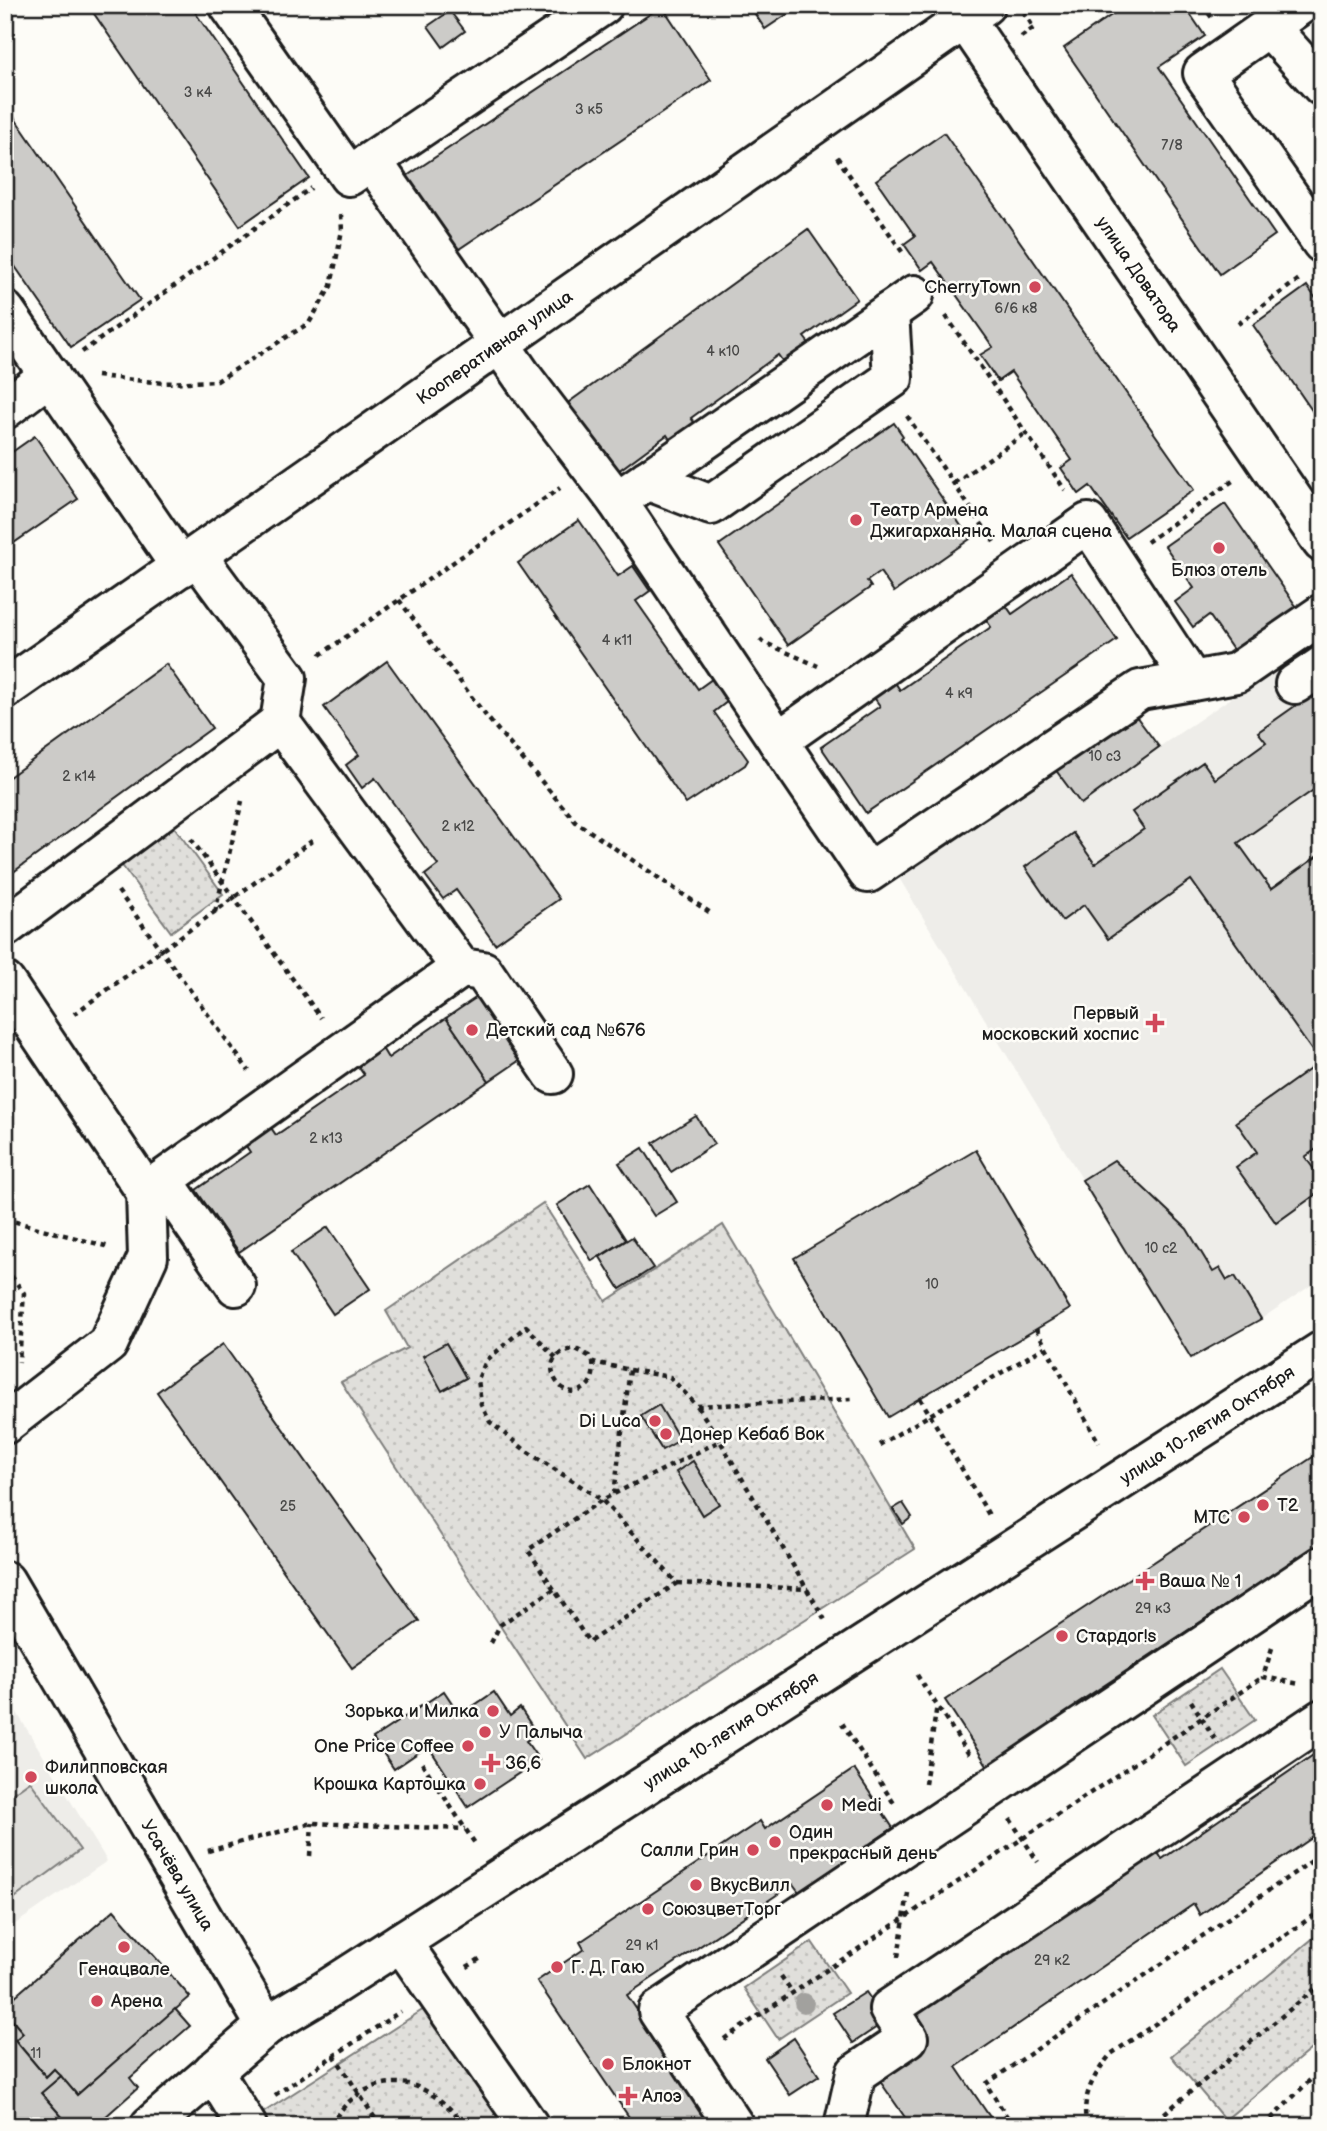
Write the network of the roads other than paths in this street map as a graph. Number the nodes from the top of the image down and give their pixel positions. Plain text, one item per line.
1 (229, 5) edge
2 (603, 5) edge
3 (968, 10) edge
4 (1284, 16) edge
5 (1322, 86) edge
6 (350, 166) junction
7 (1311, 204) edge
8 (1317, 256) edge
9 (5, 311) edge
10 (500, 345) junction
11 (54, 372) junction
12 (5, 409) edge
13 (632, 490) junction
14 (1322, 542) edge
15 (189, 561) junction
16 (1322, 614) edge
17 (1192, 681) junction
18 (5, 689) edge
19 (268, 730) junction
20 (778, 741) junction
21 (5, 927) edge
22 (461, 968) junction
23 (5, 982) edge
24 (553, 1074) dead end
25 (155, 1186) junction
26 (236, 1286) dead end
27 (1322, 1351) edge
28 (10, 1421) edge
29 (1322, 1566) edge
30 (5, 1581) edge
31 (1316, 1703) edge
32 (401, 1942) junction
33 (266, 2026) junction
34 (213, 2071) junction
35 (244, 2121) edge
36 (150, 2126) edge
37 (529, 2126) edge
38 (734, 2126) edge
39 (844, 2126) edge

1 - 6 street
2 - 6 street
3 - 10 street, Кооперативная улица
3 - 14 street, улица Доватора
4 - 5 street
4 - 7 street
6 - 10 street
7 - 8 street
9 - 11 street
10 - 13 street
10 - 15 street, Кооперативная улица
11 - 12 street
11 - 15 street
13 - 13 street
13 - 20 street
15 - 18 street, Кооперативная улица
15 - 19 street
16 - 17 street
17 - 20 street
17 - 20 street
19 - 21 street
19 - 22 street
22 - 24 street
22 - 25 street
23 - 25 street
25 - 26 street
25 - 28 street
27 - 32 street, улица 10-летия Октября
29 - 38 street
30 - 33 street, Усачёва улица
31 - 39 street
32 - 33 street, улица 10-летия Октября
32 - 37 street
33 - 34 street, улица 10-летия Октября
34 - 35 street
34 - 36 street, улица 10-летия Октября

